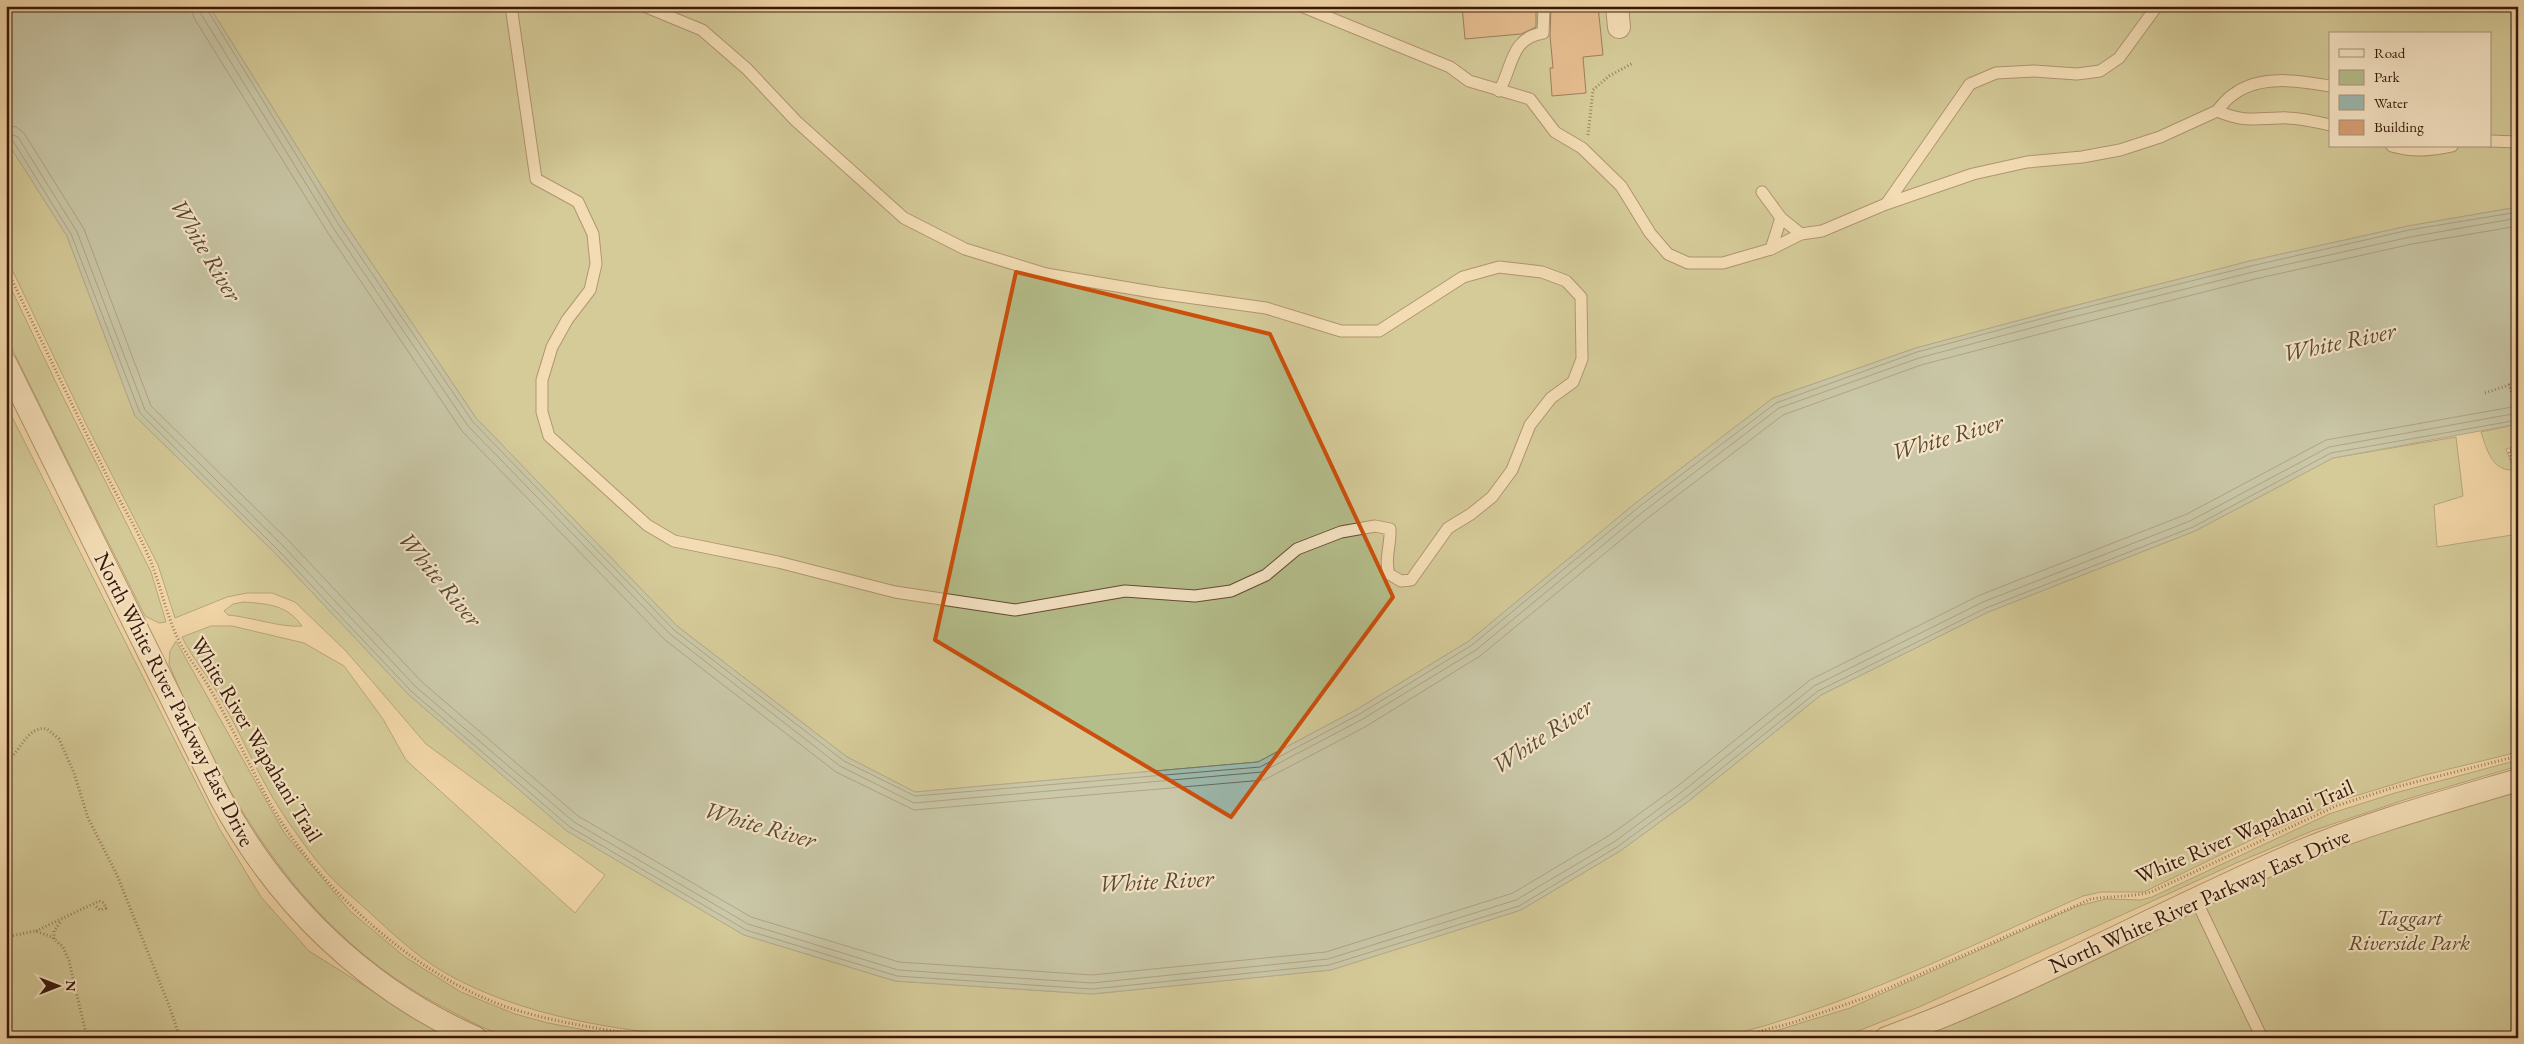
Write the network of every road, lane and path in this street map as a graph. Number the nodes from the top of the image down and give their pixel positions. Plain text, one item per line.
1 (511, 6) edge
2 (644, 6) edge
3 (1301, 6) edge
4 (1544, 6) edge
5 (2157, 6) edge
6 (1633, 63) dead end
7 (2329, 86) edge
8 (1499, 91) junction
9 (2217, 111) junction
10 (2329, 125) edge
11 (2492, 141) edge
12 (2518, 142) edge
13 (1582, 148) junction
14 (2398, 148) edge
15 (2445, 148) edge
16 (1762, 192) dead end
17 (1886, 204) junction
18 (1781, 218) junction
19 (1801, 234) junction
20 (1771, 249) junction
21 (6, 268) edge
22 (6, 364) edge
23 (2485, 393) dead end
24 (2518, 411) edge
25 (2518, 448) edge
26 (2518, 461) edge
27 (2518, 756) edge
28 (6, 762) edge
29 (2518, 780) edge
30 (2196, 900) junction
31 (94, 905) dead end
32 (64, 918) junction
33 (35, 931) junction
34 (6, 938) edge
35 (55, 940) junction
36 (87, 1038) edge
37 (180, 1038) edge
38 (476, 1038) edge
39 (660, 1038) edge
40 (1735, 1038) edge
41 (1886, 1038) edge
42 (2262, 1038) edge

1 - 2 lane
3 - 8 lane
4 - 8 lane
5 - 17 lane
6 - 13 path
7 - 9 lane
8 - 13 lane
9 - 10 lane
9 - 17 lane
11 - 12 lane
13 - 20 lane
14 - 15 lane
16 - 18 lane
17 - 19 lane
18 - 19 lane
18 - 20 lane
19 - 20 lane
21 - 39 path, White River Wapahani Trail
22 - 38 street, North White River Parkway East Drive
23 - 24 path
25 - 26 path
27 - 40 path, White River Wapahani Trail
28 - 37 path
29 - 30 street, North White River Parkway East Drive
30 - 41 street, North White River Parkway East Drive
30 - 42 lane
31 - 32 path
32 - 33 path
32 - 35 path
33 - 34 path
33 - 35 path
35 - 36 path

